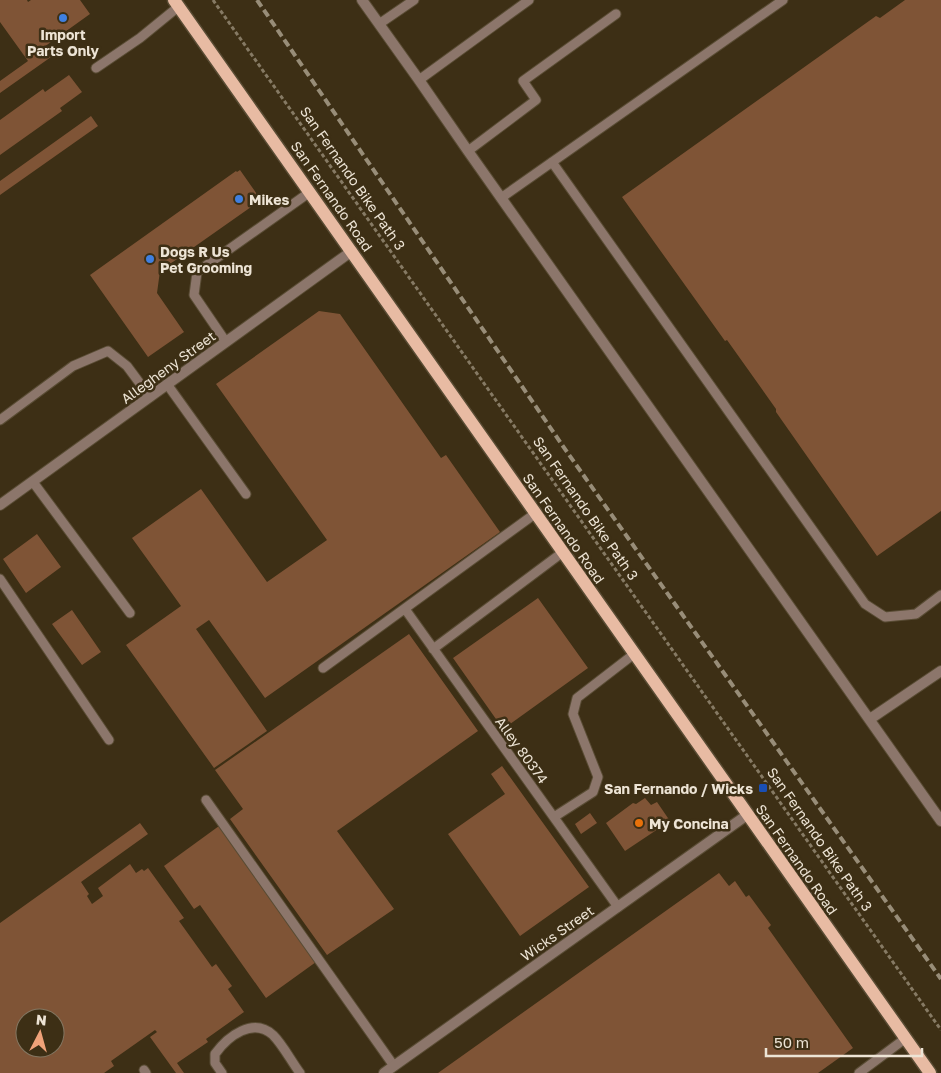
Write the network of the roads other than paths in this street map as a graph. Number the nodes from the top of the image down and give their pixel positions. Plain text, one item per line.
1 (362, 0) edge
2 (414, 0) edge
3 (529, 0) edge
4 (783, 0) edge
5 (176, 3) edge
6 (616, 14) dead end
7 (379, 24) junction
8 (96, 68) dead end
9 (420, 80) junction
10 (468, 151) junction
11 (552, 162) junction
12 (310, 192) junction
13 (500, 198) junction
14 (352, 251) junction
15 (226, 342) junction
16 (167, 384) junction
17 (150, 397) junction
18 (0, 420) edge
19 (33, 482) junction
20 (246, 494) dead end
21 (0, 505) edge
22 (536, 513) junction
23 (563, 552) junction
24 (0, 579) edge
25 (941, 595) edge
26 (405, 609) junction
27 (130, 613) dead end
28 (433, 649) junction
29 (634, 654) junction
30 (323, 668) dead end
31 (941, 670) edge
32 (870, 719) junction
33 (109, 740) dead end
34 (206, 800) dead end
35 (747, 815) junction
36 (554, 817) junction
37 (941, 821) edge
38 (618, 907) junction
39 (906, 1038) junction
40 (394, 1066) junction
41 (222, 1073) edge
42 (300, 1073) edge
43 (384, 1073) edge
44 (860, 1073) edge
45 (930, 1073) edge

1 - 7 street
2 - 7 lane
3 - 9 lane
4 - 11 lane
5 - 8 lane
5 - 12 main road, San Fernando Road
6 - 10 lane
7 - 9 street
9 - 10 street
10 - 13 street
11 - 13 lane
11 - 25 lane
12 - 14 main road, San Fernando Road
12 - 15 lane
13 - 32 street
14 - 15 street, Allegheny Street
14 - 22 main road, San Fernando Road
15 - 16 street, Allegheny Street
16 - 17 street, Allegheny Street
16 - 20 lane
17 - 18 lane
17 - 19 street, Allegheny Street
19 - 21 street, Allegheny Street
19 - 27 lane
22 - 23 main road, San Fernando Road
22 - 26 lane
23 - 28 lane
23 - 29 main road, San Fernando Road
24 - 33 lane
26 - 28 lane, Alley 80374
26 - 30 lane
28 - 36 lane, Alley 80374
29 - 35 main road, San Fernando Road
29 - 36 lane
31 - 32 street
32 - 37 street
34 - 40 lane
35 - 38 street, Wicks Street
35 - 39 main road, San Fernando Road
36 - 38 lane, Alley 80374
38 - 40 street, Wicks Street
39 - 44 lane
39 - 45 main road, San Fernando Road
40 - 43 street, Wicks Street
41 - 42 lane

